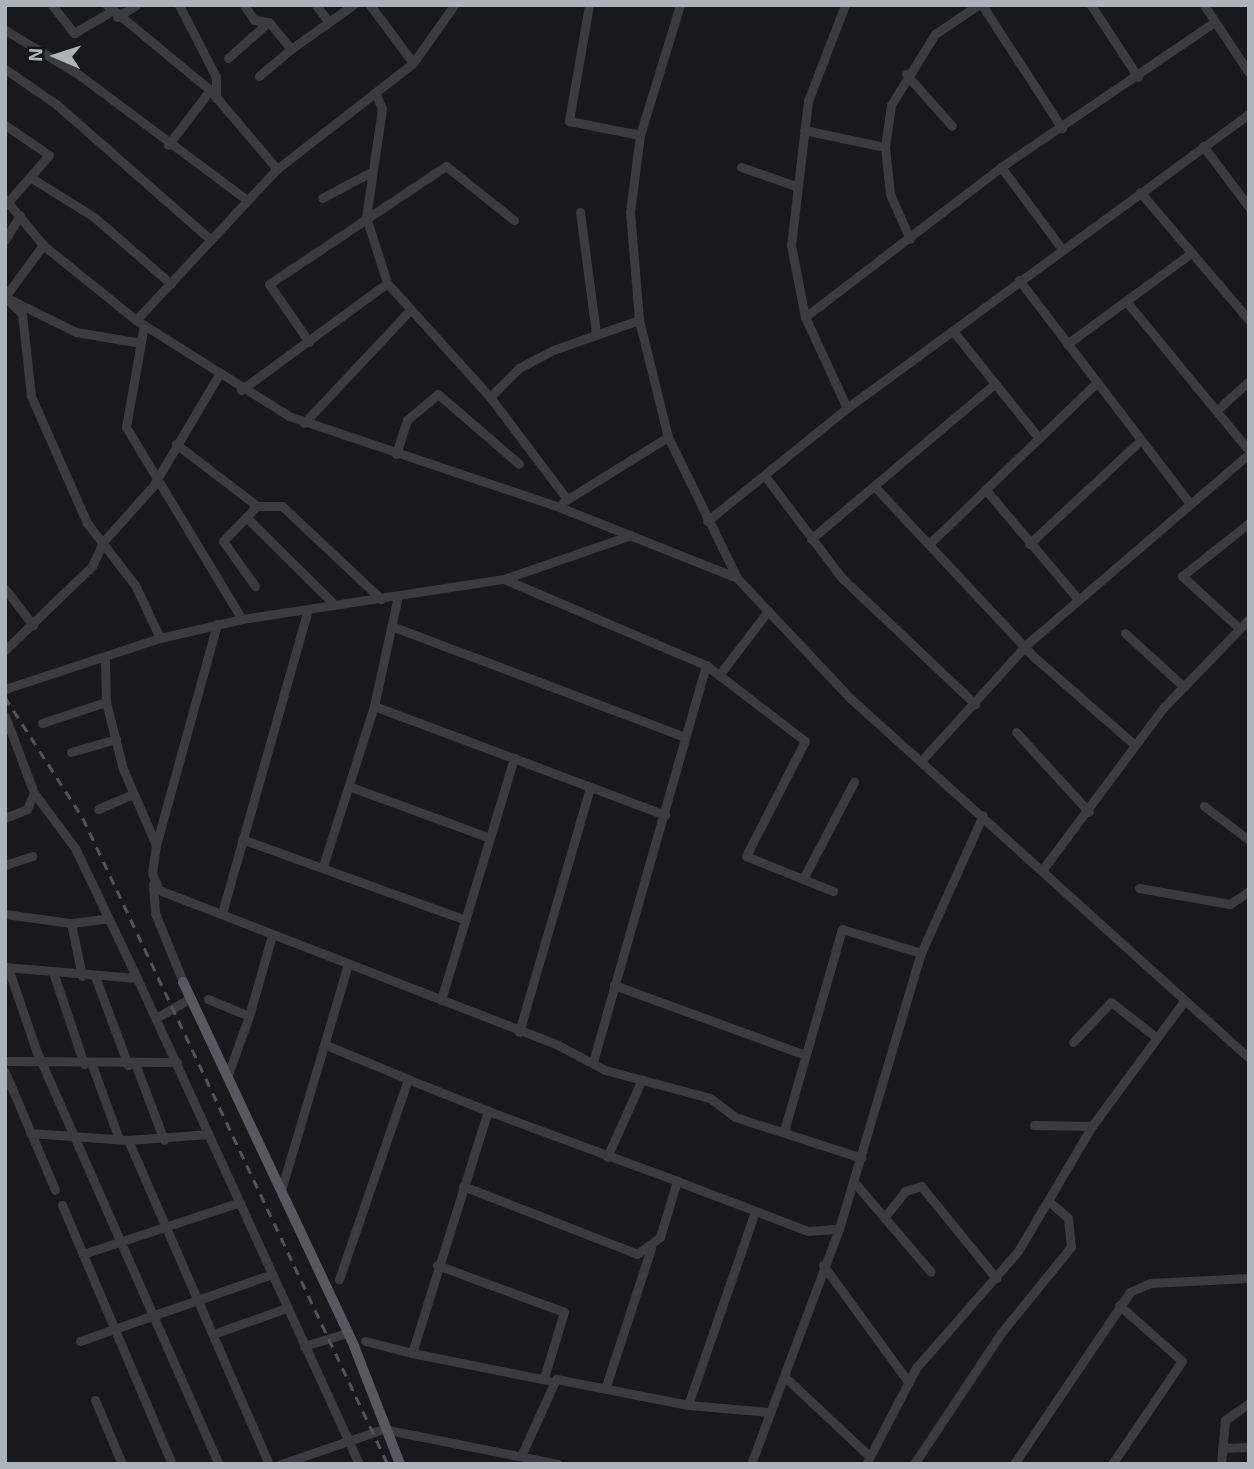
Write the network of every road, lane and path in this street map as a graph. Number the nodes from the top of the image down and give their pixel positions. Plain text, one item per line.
1 (52, 5) edge
2 (136, 5) edge
3 (179, 5) edge
4 (244, 5) edge
5 (316, 5) edge
6 (353, 5) edge
7 (370, 5) edge
8 (454, 5) edge
9 (590, 5) edge
10 (680, 5) edge
11 (845, 5) edge
12 (980, 5) edge
13 (1091, 5) edge
14 (1204, 5) edge
15 (112, 11) edge
16 (328, 21) junction
17 (1214, 22) junction
18 (264, 26) junction
19 (5, 30) edge
20 (291, 49) junction
21 (228, 58) dead end
22 (413, 63) junction
23 (5, 69) edge
24 (1249, 73) edge
25 (905, 74) junction
26 (259, 76) dead end
27 (1138, 77) junction
28 (213, 94) junction
29 (377, 97) junction
30 (1249, 114) edge
31 (5, 125) edge
32 (952, 126) dead end
33 (1062, 128) junction
34 (804, 130) junction
35 (640, 135) junction
36 (168, 145) junction
37 (885, 146) junction
38 (1203, 146) junction
39 (741, 167) dead end
40 (1001, 167) junction
41 (277, 169) junction
42 (371, 172) junction
43 (33, 178) junction
44 (796, 186) junction
45 (1140, 192) junction
46 (323, 198) dead end
47 (247, 200) junction
48 (7, 201) edge
49 (1249, 207) edge
50 (580, 212) dead end
51 (20, 215) junction
52 (366, 217) junction
53 (514, 220) dead end
54 (910, 239) junction
55 (5, 240) edge
56 (211, 240) junction
57 (43, 245) junction
58 (1062, 249) junction
59 (1190, 254) junction
60 (1018, 280) junction
61 (171, 284) junction
62 (387, 284) junction
63 (5, 297) edge
64 (1126, 300) junction
65 (411, 309) junction
66 (805, 317) junction
67 (639, 320) junction
68 (1249, 320) edge
69 (140, 322) junction
70 (953, 331) junction
71 (596, 334) junction
72 (309, 342) junction
73 (141, 343) junction
74 (1067, 344) junction
75 (218, 376) junction
76 (1249, 380) edge
77 (1095, 384) junction
78 (993, 385) junction
79 (240, 390) junction
80 (490, 397) junction
81 (847, 408) junction
82 (1217, 410) junction
83 (304, 423) junction
84 (668, 437) junction
85 (1038, 437) junction
86 (1140, 441) junction
87 (176, 444) junction
88 (1249, 452) edge
89 (396, 454) junction
90 (519, 464) dead end
91 (157, 475) junction
92 (765, 477) junction
93 (874, 486) junction
94 (985, 489) junction
95 (566, 498) junction
96 (1189, 502) junction
97 (257, 506) junction
98 (559, 507) junction
99 (246, 517) junction
100 (707, 521) junction
101 (1249, 523) edge
102 (631, 535) junction
103 (811, 539) junction
104 (103, 541) junction
105 (929, 544) junction
106 (1029, 544) junction
107 (737, 578) junction
108 (504, 579) junction
109 (255, 586) dead end
110 (5, 589) edge
111 (398, 596) junction
112 (381, 599) junction
113 (1078, 599) junction
114 (335, 605) junction
115 (308, 609) junction
116 (768, 611) junction
117 (242, 619) junction
118 (1249, 619) edge
119 (217, 624) junction
120 (33, 625) junction
121 (394, 627) junction
122 (1239, 628) junction
123 (1125, 633) dead end
124 (160, 638) junction
125 (1026, 645) junction
126 (5, 650) edge
127 (105, 660) junction
128 (706, 666) junction
129 (719, 675) junction
130 (1184, 687) junction
131 (6, 688) edge
132 (106, 702) junction
133 (975, 704) junction
134 (374, 706) junction
135 (5, 716) edge
136 (41, 723) dead end
137 (1016, 732) dead end
138 (685, 737) junction
139 (9, 739) edge
140 (116, 739) junction
141 (1135, 745) junction
142 (71, 752) dead end
143 (514, 758) junction
144 (920, 761) junction
145 (854, 782) dead end
146 (351, 787) junction
147 (590, 788) junction
148 (34, 793) junction
149 (131, 795) junction
150 (1204, 806) dead end
151 (98, 809) dead end
152 (1089, 812) junction
153 (665, 815) junction
154 (984, 815) junction
155 (5, 818) edge
156 (488, 837) junction
157 (242, 839) junction
158 (1249, 840) edge
159 (156, 845) junction
160 (33, 856) dead end
161 (5, 865) edge
162 (323, 866) junction
163 (1043, 869) junction
164 (803, 879) junction
165 (153, 884) junction
166 (1139, 888) dead end
167 (834, 891) dead end
168 (1249, 891) edge
169 (5, 914) edge
170 (222, 914) junction
171 (109, 918) junction
172 (466, 920) junction
173 (71, 923) junction
174 (272, 935) junction
175 (921, 954) junction
176 (348, 964) junction
177 (7, 968) edge
178 (54, 975) junction
179 (82, 976) junction
180 (95, 976) junction
181 (136, 978) junction
182 (183, 982) joint
183 (614, 985) junction
184 (190, 998) junction
185 (208, 999) dead end
186 (441, 1000) junction
187 (1184, 1001) junction
188 (249, 1016) junction
189 (156, 1018) junction
190 (519, 1032) junction
191 (1157, 1038) junction
192 (1073, 1042) dead end
193 (326, 1045) junction
194 (805, 1055) junction
195 (1249, 1058) edge
196 (43, 1060) junction
197 (5, 1062) edge
198 (177, 1062) junction
199 (593, 1062) junction
200 (88, 1065) junction
201 (132, 1065) junction
202 (5, 1072) edge
203 (227, 1077) junction
204 (408, 1079) junction
205 (642, 1079) junction
206 (18, 1102) junction
207 (5, 1105) edge
208 (488, 1111) junction
209 (1034, 1125) dead end
210 (1092, 1126) junction
211 (784, 1131) junction
212 (30, 1133) junction
213 (209, 1134) junction
214 (77, 1135) junction
215 (124, 1140) junction
216 (164, 1140) junction
217 (607, 1157) junction
218 (862, 1158) junction
219 (677, 1181) junction
220 (854, 1182) junction
221 (463, 1186) junction
222 (282, 1187) junction
223 (55, 1190) dead end
224 (240, 1202) junction
225 (1051, 1203) junction
226 (62, 1205) dead end
227 (755, 1211) junction
228 (884, 1218) junction
229 (168, 1227) junction
230 (839, 1229) junction
231 (126, 1242) junction
232 (652, 1247) junction
233 (83, 1254) junction
234 (437, 1265) junction
235 (823, 1265) junction
236 (931, 1272) dead end
237 (272, 1274) junction
238 (996, 1278) junction
239 (1249, 1278) edge
240 (339, 1279) dead end
241 (197, 1296) junction
242 (1119, 1305) junction
243 (287, 1308) junction
244 (156, 1311) junction
245 (116, 1327) junction
246 (348, 1333) junction
247 (213, 1334) junction
248 (80, 1340) dead end
249 (365, 1341) dead end
250 (304, 1346) junction
251 (412, 1353) junction
252 (785, 1377) junction
253 (547, 1381) junction
254 (909, 1383) junction
255 (607, 1386) junction
256 (95, 1400) dead end
257 (1249, 1403) edge
258 (688, 1405) junction
259 (769, 1412) junction
260 (383, 1429) junction
261 (347, 1440) junction
262 (1249, 1447) edge
263 (1222, 1448) junction
264 (521, 1456) junction
265 (868, 1460) edge
266 (122, 1464) edge
267 (172, 1464) edge
268 (219, 1464) edge
269 (269, 1464) edge
270 (281, 1464) edge
271 (359, 1464) edge
272 (400, 1464) edge
273 (558, 1464) edge
274 (751, 1464) edge
275 (914, 1464) edge
276 (1014, 1464) edge
277 (1112, 1464) edge
278 (1221, 1464) edge

1 - 15 street
2 - 15 street
3 - 28 street
4 - 18 street
5 - 16 street
6 - 16 street
7 - 22 street
8 - 22 street
9 - 35 street
10 - 35 street
11 - 34 street
12 - 25 street
12 - 33 street
13 - 27 street
14 - 17 street
15 - 28 street
16 - 20 street
17 - 24 street
17 - 27 street
18 - 20 street
18 - 21 street
19 - 36 street
20 - 26 street
22 - 29 street
23 - 56 street
25 - 32 street
25 - 37 street
27 - 33 street
28 - 36 street
28 - 41 street
29 - 41 street
29 - 42 street
30 - 38 street
31 - 43 street
33 - 40 street
34 - 37 street
34 - 44 street
35 - 67 street
36 - 47 street
37 - 54 street
38 - 45 street
38 - 49 street
39 - 44 street
40 - 54 street
40 - 58 street
41 - 47 street
42 - 46 street
42 - 52 street
43 - 48 street
43 - 61 street
44 - 66 street
45 - 58 street
45 - 59 street
47 - 56 street
48 - 51 street
50 - 71 street
51 - 55 street
51 - 57 street
52 - 53 street
52 - 62 street
52 - 72 street
54 - 66 street
56 - 61 street
57 - 63 street
57 - 69 street
58 - 60 street
59 - 64 street
59 - 68 street
60 - 70 street
60 - 74 street
61 - 69 street
62 - 65 street
62 - 72 street
63 - 73 street
63 - 104 street
64 - 74 street
64 - 82 street
65 - 80 street
65 - 83 street
66 - 81 street
67 - 71 street
67 - 84 street
69 - 73 street
69 - 75 street
70 - 78 street
70 - 81 street
71 - 80 street
72 - 79 street
73 - 91 street
74 - 77 street
75 - 79 street
75 - 87 street
76 - 82 street
77 - 85 street
77 - 86 street
78 - 85 street
78 - 93 street
79 - 83 street
80 - 95 street
81 - 92 street
82 - 88 street
83 - 89 street
84 - 95 street
84 - 100 street
85 - 94 street
86 - 96 street
86 - 106 street
87 - 91 street
87 - 97 street
88 - 96 street
89 - 90 street
89 - 98 street
91 - 104 street
91 - 117 street
92 - 100 street
92 - 103 street
93 - 103 street
93 - 105 street
94 - 105 street
94 - 106 street
95 - 98 street
96 - 113 street
97 - 99 street
97 - 112 street
98 - 102 street
99 - 109 street
99 - 114 street
100 - 107 street
101 - 122 street
102 - 107 street
102 - 108 street
103 - 133 street
104 - 120 street
104 - 124 street
105 - 125 street
106 - 113 street
107 - 116 street
108 - 111 street
108 - 128 street
110 - 120 street
111 - 112 street
111 - 121 street
112 - 114 street
113 - 125 street
114 - 115 street
115 - 117 street
115 - 157 street
116 - 129 street
116 - 144 street
117 - 119 street
118 - 122 street
119 - 124 street
119 - 159 street
120 - 126 street
121 - 134 street
121 - 138 street
122 - 130 street
123 - 130 street
124 - 127 street
125 - 133 street
125 - 141 street
127 - 131 street
127 - 132 street
128 - 129 street
128 - 138 street
129 - 164 street
130 - 141 street
132 - 136 street
132 - 140 street
133 - 144 street
134 - 143 street
134 - 146 street
135 - 139 street
137 - 152 street
138 - 153 street
139 - 148 street
140 - 142 street
140 - 149 street
141 - 152 street
143 - 147 street
143 - 156 street
144 - 154 street
145 - 164 street
146 - 156 street
146 - 162 street
147 - 153 street
147 - 190 street
148 - 155 street
148 - 171 street
149 - 151 street
149 - 159 street
150 - 158 street
152 - 163 street
153 - 183 street
154 - 163 street
154 - 175 street
156 - 172 street
157 - 162 street
157 - 170 street
159 - 165 street
160 - 161 street
162 - 172 street
163 - 187 street
164 - 167 street
165 - 170 street
165 - 182 street
166 - 168 street
169 - 173 street
170 - 174 street
171 - 173 street
171 - 181 street
172 - 186 street
173 - 179 street
174 - 176 street
174 - 188 street
175 - 194 street
175 - 218 street
176 - 186 street
176 - 193 street
177 - 178 street
177 - 196 street
178 - 179 street
178 - 200 street
179 - 180 street
180 - 181 street
180 - 201 street
181 - 189 street
182 - 184 main road
183 - 194 street
183 - 199 street
184 - 189 street
184 - 203 main road
185 - 188 street
186 - 190 street
187 - 191 street
187 - 195 street
188 - 203 street
189 - 198 street
190 - 199 street
191 - 192 street
191 - 210 street
193 - 204 street
193 - 222 street
194 - 211 street
196 - 197 street
196 - 200 street
196 - 214 street
198 - 201 street
198 - 213 street
199 - 205 street
200 - 201 street
200 - 215 street
201 - 216 street
202 - 206 street
203 - 222 main road
204 - 208 street
204 - 240 street
205 - 211 street
205 - 217 street
206 - 207 street
206 - 212 street
208 - 217 street
208 - 221 street
209 - 210 street
210 - 225 street
211 - 218 street
212 - 214 street
212 - 223 street
213 - 216 street
213 - 224 street
214 - 215 street
214 - 231 street
215 - 216 street
215 - 229 street
217 - 219 street
218 - 220 street
219 - 227 street
219 - 232 street
220 - 228 street
220 - 230 street
221 - 232 street
221 - 234 street
222 - 246 main road
224 - 229 street
224 - 237 street
225 - 238 street
225 - 275 street
226 - 233 street
227 - 230 street
227 - 258 street
228 - 236 street
228 - 238 street
229 - 231 street
229 - 241 street
230 - 235 street
231 - 233 street
231 - 244 street
232 - 255 street
233 - 245 street
234 - 251 street
234 - 253 street
235 - 252 street
235 - 254 street
237 - 241 street
237 - 243 street
238 - 254 street
239 - 242 street
241 - 244 street
241 - 247 street
242 - 276 street
242 - 277 street
243 - 247 street
243 - 250 street
244 - 245 street
244 - 268 street
245 - 248 street
245 - 267 street
246 - 250 street
246 - 260 main road
247 - 269 street
249 - 251 street
250 - 261 street
251 - 253 street
252 - 259 street
252 - 265 street
253 - 255 street
253 - 264 street
254 - 265 street
255 - 258 street
256 - 266 street
257 - 263 street
258 - 259 street
259 - 274 street
260 - 261 street
260 - 264 street
260 - 272 main road
261 - 270 street
261 - 271 street
262 - 263 street
263 - 278 street
264 - 273 street

